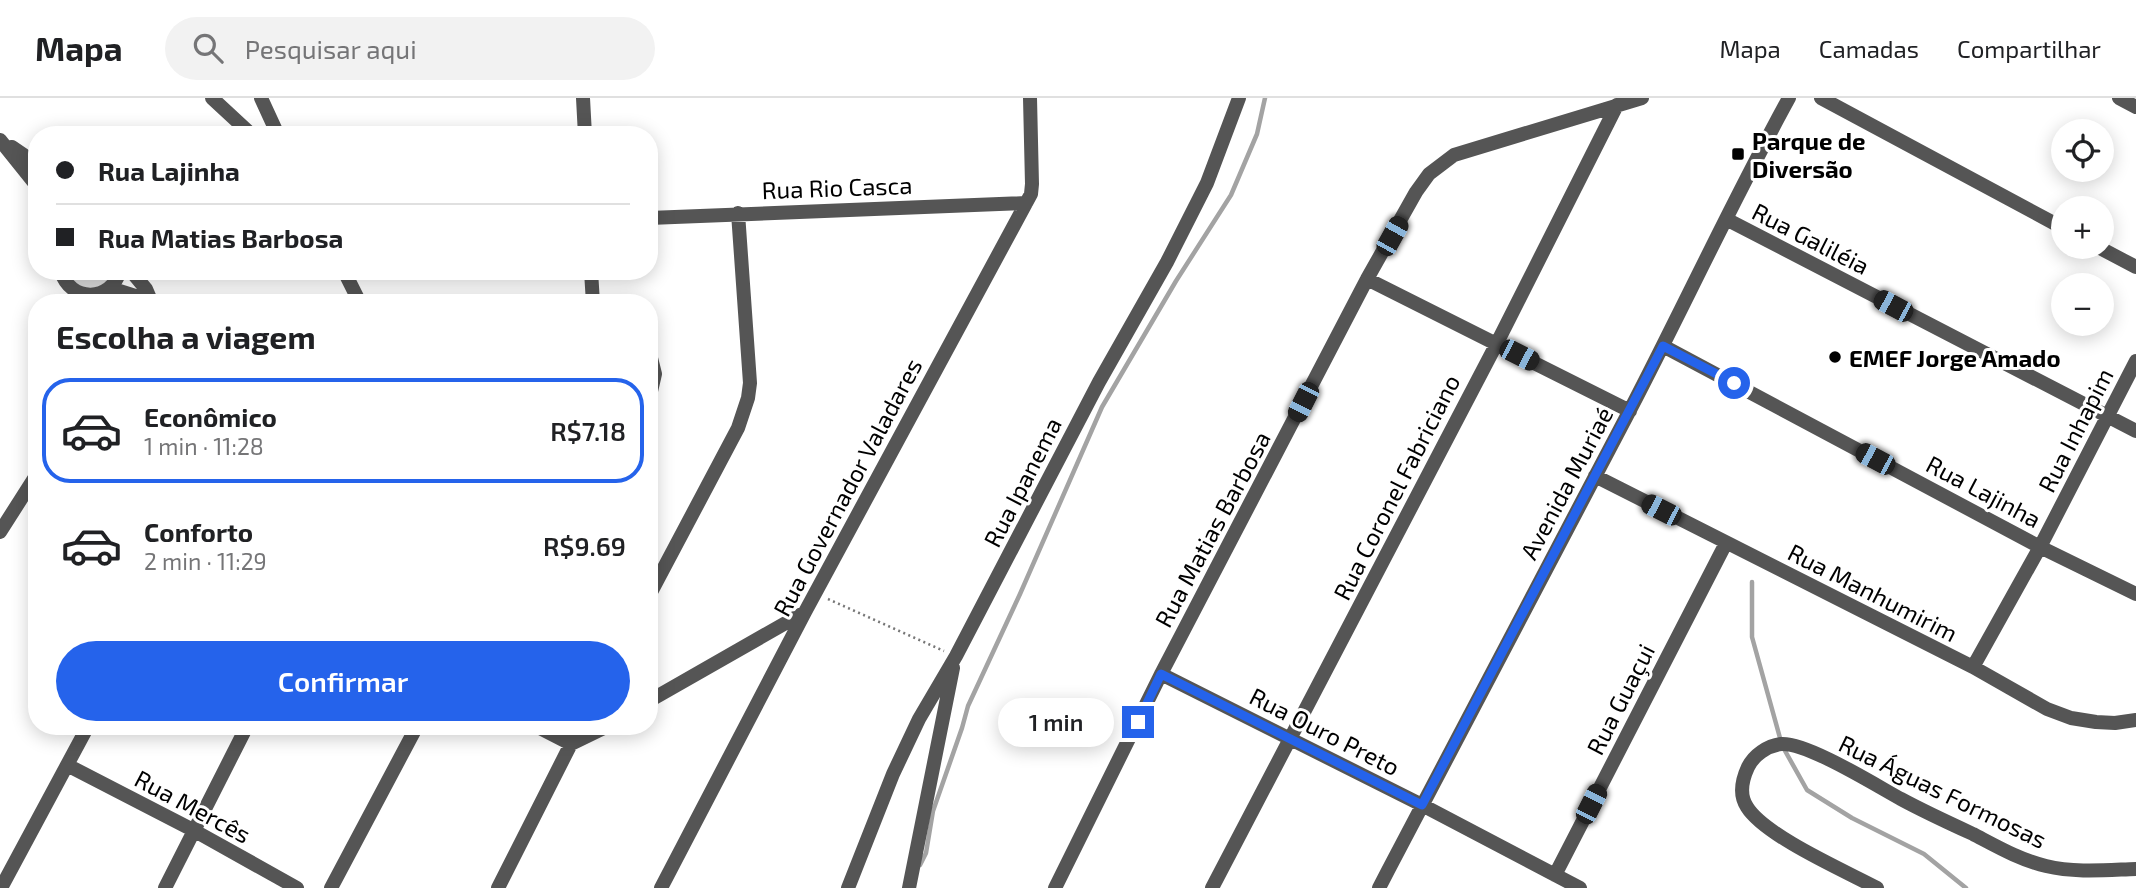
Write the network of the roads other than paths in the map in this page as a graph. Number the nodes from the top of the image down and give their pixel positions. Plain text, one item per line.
1 (212, 98) edge
2 (261, 98) edge
3 (583, 98) edge
4 (1030, 98) edge
5 (1239, 98) edge
6 (1642, 98) edge
7 (1789, 98) edge
8 (1821, 98) edge
9 (2119, 98) edge
10 (1616, 105) junction
11 (2136, 107) edge
12 (242, 126) edge
13 (274, 126) edge
14 (585, 126) edge
15 (0, 139) edge
16 (28, 158) edge
17 (28, 175) edge
18 (1027, 203) junction
19 (738, 214) junction
20 (658, 218) edge
21 (1726, 219) junction
22 (2051, 222) edge
23 (2114, 255) edge
24 (2136, 267) edge
25 (1367, 279) junction
26 (65, 280) edge
27 (115, 280) edge
28 (68, 286) junction
29 (110, 288) junction
30 (68, 294) edge
31 (81, 294) edge
32 (101, 294) edge
33 (128, 294) edge
34 (1497, 343) junction
35 (1663, 346) junction
36 (2136, 361) edge
37 (1630, 411) junction
38 (2108, 417) junction
39 (2136, 431) edge
40 (1595, 476) junction
41 (28, 484) edge
42 (6, 510) edge
43 (0, 532) edge
44 (1726, 543) junction
45 (2040, 547) junction
46 (658, 579) edge
47 (2136, 594) edge
48 (805, 612) junction
49 (956, 656) junction
50 (1973, 667) junction
51 (1161, 674) junction
52 (658, 696) edge
53 (2136, 720) edge
54 (83, 735) edge
55 (242, 735) edge
56 (412, 735) edge
57 (554, 735) edge
58 (576, 735) edge
59 (590, 735) edge
60 (1291, 739) junction
61 (571, 744) junction
62 (67, 765) junction
63 (1422, 805) junction
64 (193, 830) junction
65 (2136, 869) edge
66 (1555, 875) junction
67 (1, 888) edge
68 (164, 888) edge
69 (297, 888) edge
70 (331, 888) edge
71 (498, 888) edge
72 (661, 888) edge
73 (848, 888) edge
74 (909, 888) edge
75 (1055, 888) edge
76 (1212, 888) edge
77 (1379, 888) edge
78 (1580, 888) edge
79 (1877, 888) edge

1 - 12 street
2 - 13 street
3 - 14 street
4 - 18 street, Rua Governador Valadares
5 - 49 street, Rua Ipanema
6 - 10 street, Rua Matias Barbosa
7 - 21 street, Avenida Muriaé
8 - 22 street
9 - 11 street
10 - 25 street, Rua Matias Barbosa
10 - 34 street, Rua Coronel Fabriciano
15 - 16 street
15 - 17 street
18 - 19 street, Rua Rio Casca
18 - 48 street, Rua Governador Valadares
19 - 20 street, Rua Rio Casca
19 - 46 street
21 - 35 street, Avenida Muriaé
21 - 38 street, Rua Galiléia
23 - 24 street
25 - 34 street
25 - 51 street, Rua Matias Barbosa
26 - 28 street
27 - 29 street
28 - 30 street
28 - 31 street
29 - 32 street
29 - 33 street
34 - 37 street
34 - 60 street, Rua Coronel Fabriciano
35 - 37 street, Avenida Muriaé
35 - 45 street, Rua Lajinha
36 - 38 street, Rua Inhapim
37 - 40 street, Avenida Muriaé
38 - 39 street, Rua Galiléia
38 - 45 street, Rua Inhapim
40 - 44 street, Rua Manhumirim
40 - 63 street, Avenida Muriaé
41 - 42 street
42 - 43 street
44 - 50 street, Rua Manhumirim
44 - 66 street, Rua Guaçui
45 - 47 street, Rua Lajinha
45 - 50 street, Rua Inhapim
48 - 52 street
48 - 72 street, Rua Governador Valadares
49 - 73 street, Rua Ipanema
49 - 74 street
50 - 53 street, Rua Manhumirim
51 - 60 street, Rua Ouro Preto
51 - 75 street, Rua Matias Barbosa
54 - 62 street
55 - 64 street
56 - 70 street
57 - 61 street
58 - 61 street
59 - 61 street
60 - 63 street, Rua Ouro Preto
60 - 76 street, Rua Coronel Fabriciano
61 - 71 street
62 - 64 street, Rua Mercês
62 - 67 street
63 - 66 street, Rua Ouro Preto
63 - 77 street, Avenida Muriaé
64 - 68 street
64 - 69 street, Rua Mercês
65 - 79 street, Rua Águas Formosas
66 - 78 street, Rua Ouro Preto

